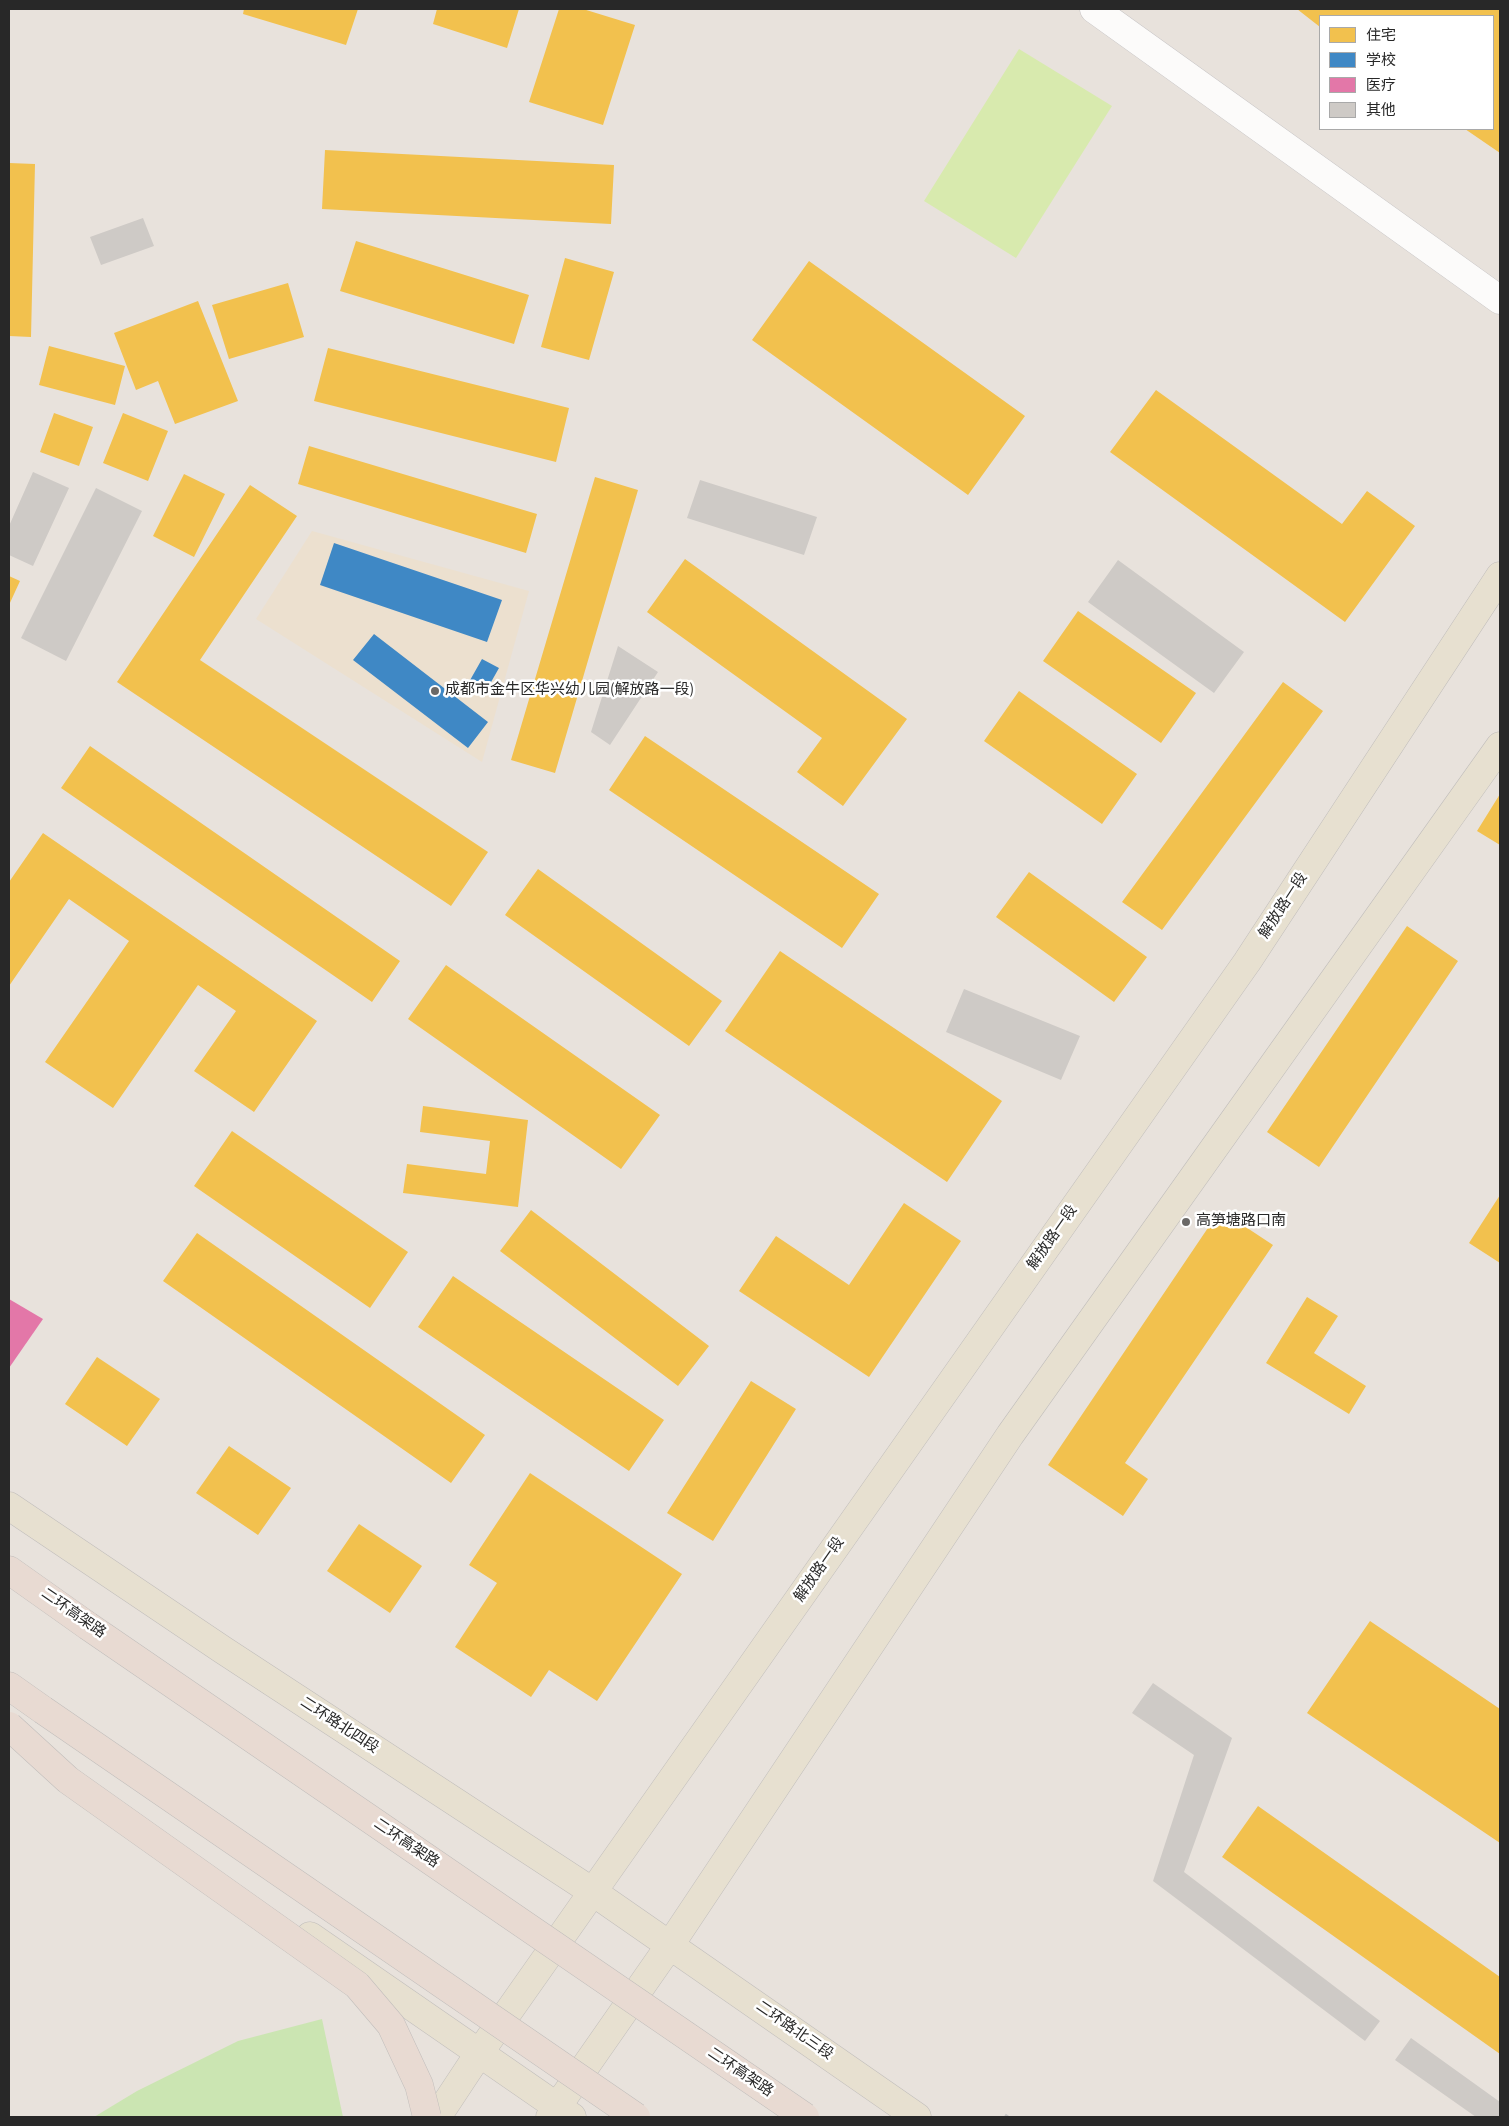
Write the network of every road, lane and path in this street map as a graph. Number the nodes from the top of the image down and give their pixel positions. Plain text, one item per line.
1 (1094, 9) edge
2 (1500, 300) edge
3 (1500, 576) edge
4 (1500, 746) edge
5 (9, 1506) edge
6 (9, 1570) edge
7 (9, 1686) edge
8 (9, 1727) edge
9 (593, 1892) junction
10 (670, 1945) junction
11 (480, 2052) junction
12 (560, 2113) edge
13 (427, 2117) edge
14 (437, 2117) edge
15 (636, 2117) edge
16 (805, 2117) edge
17 (917, 2117) edge

1 - 2 street
3 - 9 main road, 解放路一段
4 - 10 main road
5 - 9 main road, 二环路北四段
6 - 16 highway, 二环高架路, bridge
7 - 15 highway, bridge
8 - 11 main road
8 - 13 highway, bridge
9 - 10 main road, 二环路北四段
9 - 11 main road, 解放路一段
10 - 12 main road
10 - 17 main road, 二环路北三段
11 - 12 main road
11 - 14 main road, 解放路一段

